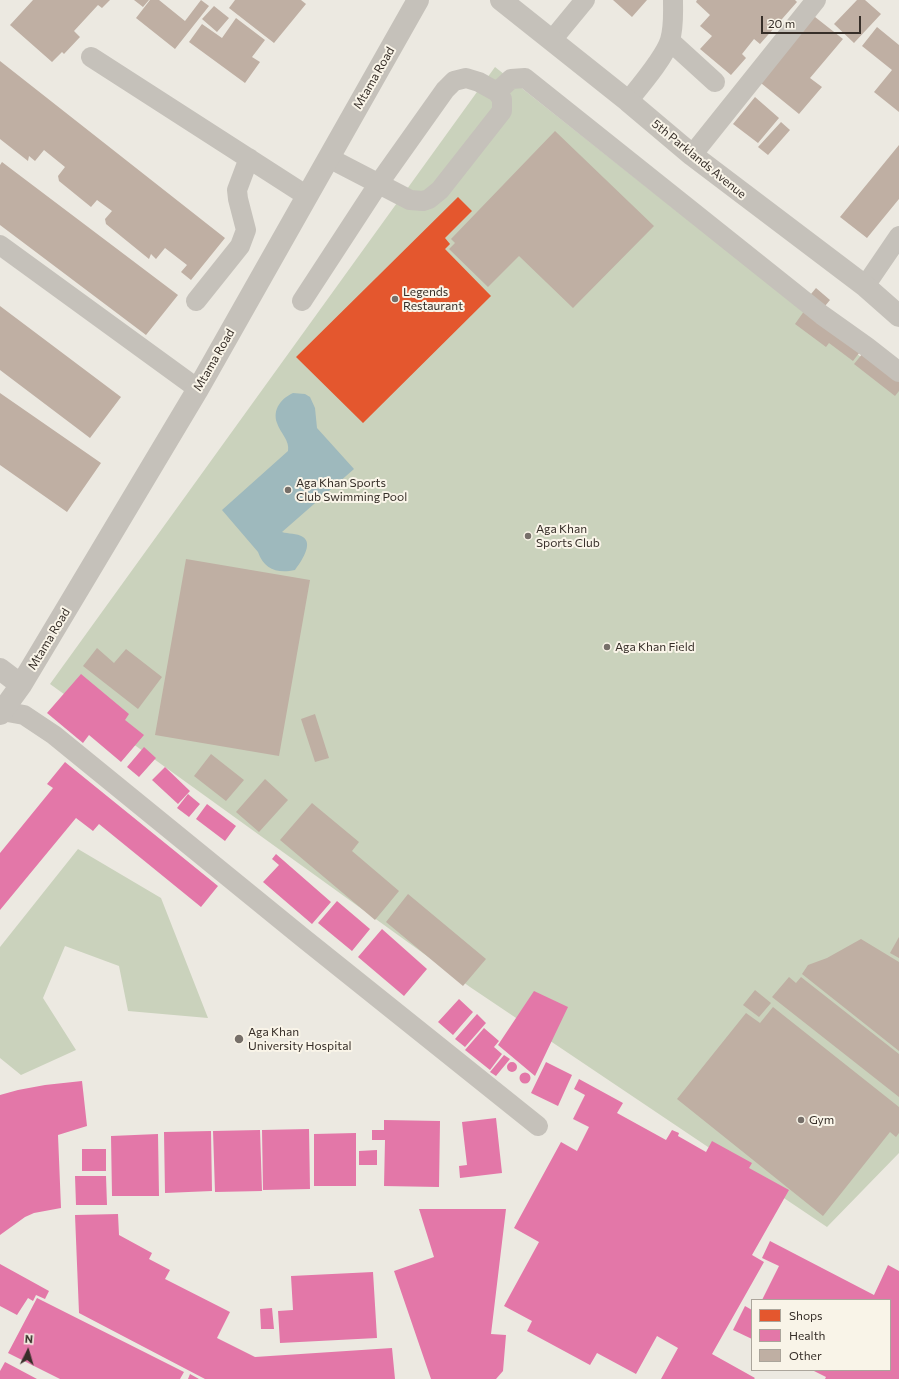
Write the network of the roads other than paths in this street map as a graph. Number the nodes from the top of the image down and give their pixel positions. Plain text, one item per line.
1 (418, 0) edge
2 (501, 0) edge
3 (585, 0) edge
4 (673, 0) edge
5 (816, 0) edge
6 (552, 40) junction
7 (670, 42) junction
8 (91, 57) dead end
9 (715, 82) dead end
10 (497, 92) junction
11 (628, 101) junction
12 (692, 155) junction
13 (249, 158) junction
14 (329, 158) junction
15 (379, 183) junction
16 (307, 196) junction
17 (899, 236) edge
18 (0, 245) edge
19 (865, 286) junction
20 (196, 301) dead end
21 (302, 301) dead end
22 (899, 316) edge
23 (899, 372) edge
24 (198, 389) junction
25 (0, 669) edge
26 (21, 685) junction
27 (1, 713) edge
28 (538, 1126) dead end

1 - 14 street, Mtama Road
2 - 6 street, 5th Parklands Avenue
3 - 6 lane
4 - 7 lane
5 - 12 lane
6 - 11 street, 5th Parklands Avenue
7 - 9 lane
7 - 11 lane
8 - 13 lane
10 - 15 lane
10 - 15 lane
10 - 23 lane
11 - 12 street, 5th Parklands Avenue
12 - 19 street, 5th Parklands Avenue
13 - 16 lane
13 - 20 lane
14 - 15 lane
14 - 16 street, Mtama Road
15 - 21 lane
16 - 24 street, Mtama Road
17 - 19 lane
18 - 24 lane
19 - 22 street, 5th Parklands Avenue
24 - 26 street, Mtama Road
25 - 26 street
26 - 27 street, Mtama Road
27 - 28 lane

